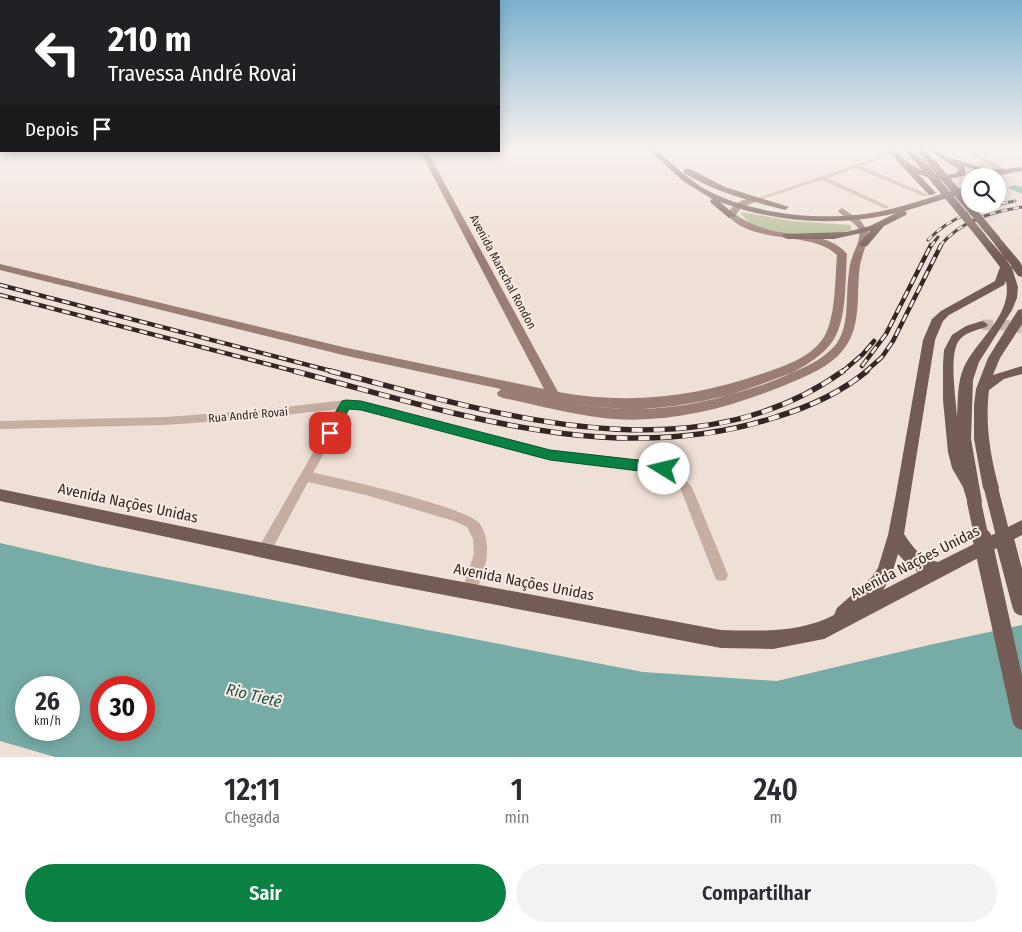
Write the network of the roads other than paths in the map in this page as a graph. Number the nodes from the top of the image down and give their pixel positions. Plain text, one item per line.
1 (441, 184) edge
2 (694, 184) edge
3 (711, 184) edge
4 (802, 184) edge
5 (835, 184) edge
6 (903, 184) edge
7 (920, 184) edge
8 (939, 184) edge
9 (950, 184) edge
10 (959, 184) edge
11 (698, 188) junction
12 (961, 191) edge
13 (928, 194) junction
14 (754, 200) junction
15 (738, 206) junction
16 (916, 206) junction
17 (886, 207) junction
18 (842, 212) junction
19 (732, 216) junction
20 (851, 217) junction
21 (880, 226) junction
22 (864, 232) junction
23 (787, 236) junction
24 (864, 244) junction
25 (1006, 266) junction
26 (0, 267) edge
27 (1021, 272) edge
28 (0, 273) edge
29 (1022, 312) edge
30 (982, 325) tunnel mouth
31 (1022, 370) edge
32 (984, 387) junction
33 (556, 399) junction
34 (346, 404) junction
35 (0, 425) edge
36 (305, 476) junction
37 (970, 484) junction
38 (0, 495) edge
39 (1022, 527) edge
40 (896, 535) junction
41 (264, 551) junction
42 (939, 570) junction
43 (721, 575) dead end
44 (468, 591) junction
45 (1022, 606) edge
46 (824, 630) junction
47 (1022, 720) edge

1 - 33 main road, Avenida Marechal Rondon
2 - 11 main road
3 - 14 main road
4 - 14 street
5 - 17 street
6 - 13 street
7 - 13 main road
8 - 25 main road, bridge
9 - 27 main road, bridge
10 - 13 main road
11 - 15 main road
11 - 19 main road
12 - 16 main road
13 - 17 main road
14 - 15 main road
14 - 18 main road
15 - 19 main road
15 - 20 main road
16 - 20 main road
16 - 21 main road
17 - 18 main road
18 - 20 main road
19 - 23 main road
20 - 22 main road
21 - 22 main road
21 - 24 main road
22 - 23 main road
22 - 24 main road
23 - 33 main road
24 - 33 main road
25 - 37 main road
25 - 40 main road
26 - 33 main road
28 - 33 main road
29 - 32 main road
30 - 37 main road
31 - 32 main road
32 - 45 main road, bridge
34 - 35 street, Rua André Rovaí
34 - 36 street
34 - 43 street, Rua André Rovaí
36 - 41 street
36 - 44 street
37 - 47 main road, bridge
38 - 41 main road, Avenida Nações Unidas
39 - 42 main road, Avenida Nações Unidas
40 - 42 main road
40 - 46 main road
41 - 44 main road, Avenida Nações Unidas
42 - 46 main road, Avenida Nações Unidas
44 - 46 main road, Avenida Nações Unidas

